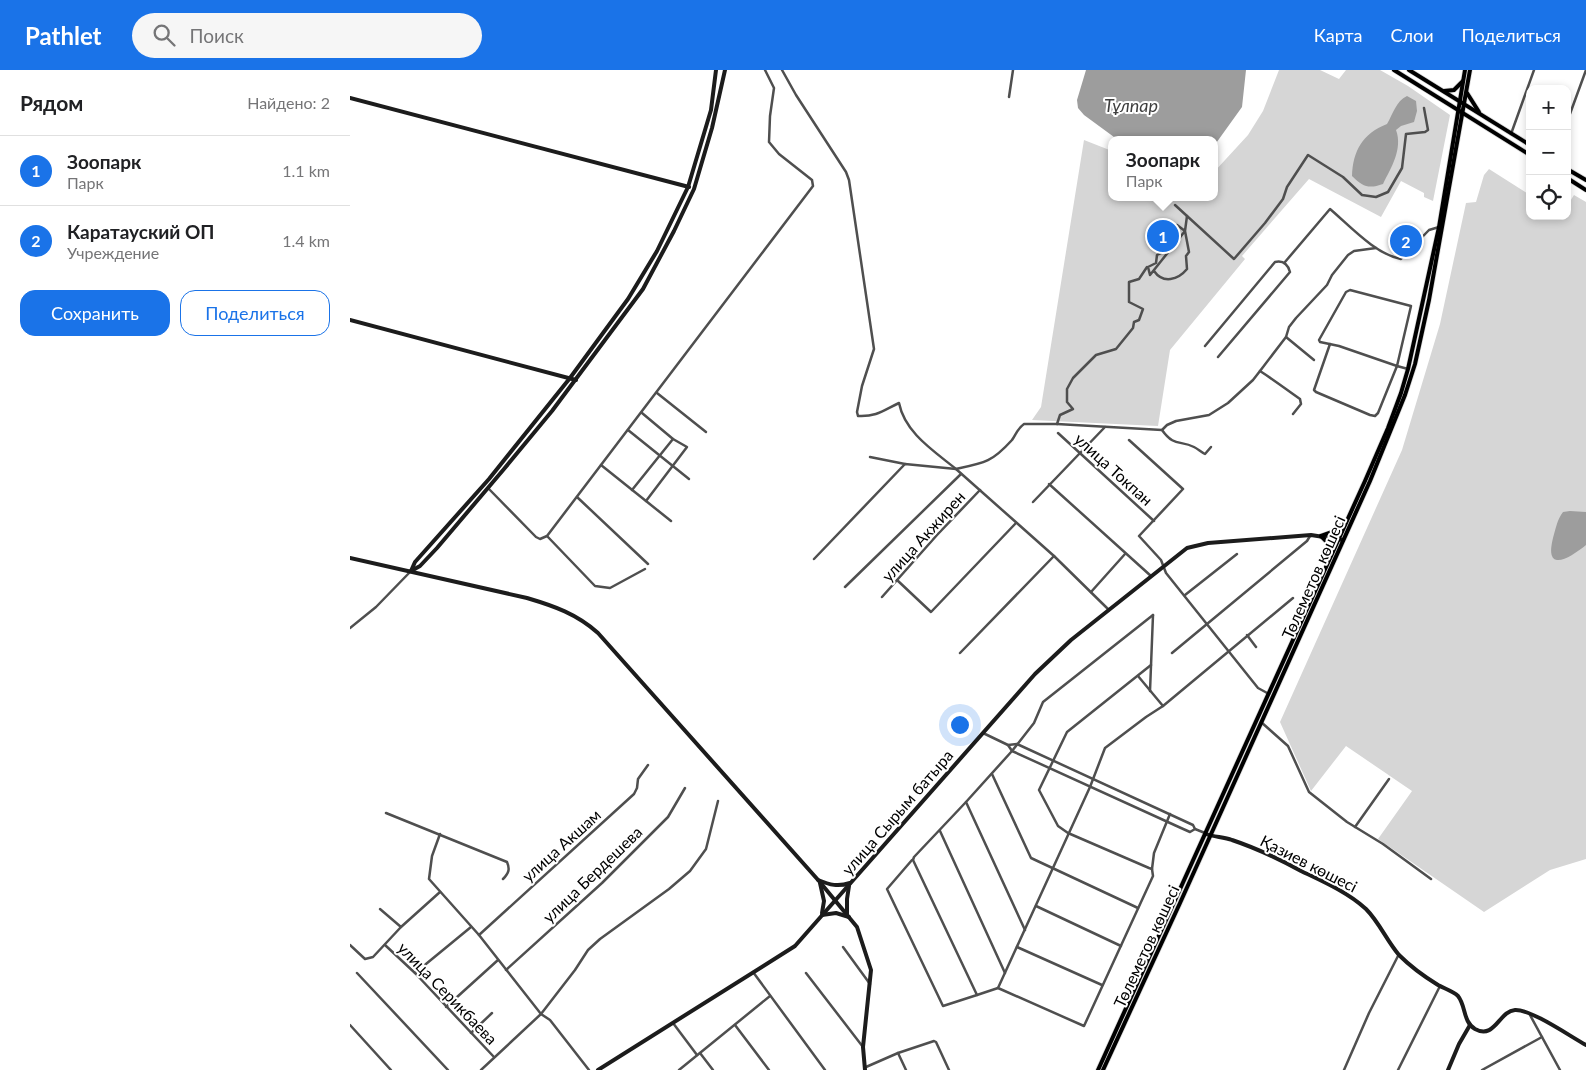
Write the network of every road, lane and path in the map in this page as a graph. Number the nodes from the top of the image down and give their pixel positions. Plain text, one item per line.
1 (716, 70) edge
2 (725, 70) edge
3 (765, 70) edge
4 (782, 70) edge
5 (1013, 70) edge
6 (1394, 70) edge
7 (1409, 70) edge
8 (1465, 70) edge
9 (1470, 70) edge
10 (1534, 70) edge
11 (1586, 70) edge
12 (1463, 81) junction
13 (1442, 91) junction
14 (1467, 92) junction
15 (1009, 97) dead end
16 (350, 98) edge
17 (1460, 102) junction
18 (1464, 105) junction
19 (1424, 108) dead end
20 (1458, 111) junction
21 (1571, 111) edge
22 (1463, 114) junction
23 (1480, 114) junction
24 (1512, 134) junction
25 (1526, 143) edge
26 (1526, 153) edge
27 (1571, 171) edge
28 (1586, 180) edge
29 (1571, 181) edge
30 (688, 187) junction
31 (694, 189) junction
32 (1586, 190) edge
33 (1175, 205) dead end
34 (1187, 216) junction
35 (1439, 226) junction
36 (1185, 231) junction
37 (1376, 248) junction
38 (1285, 263) junction
39 (1148, 267) junction
40 (1154, 271) junction
41 (1411, 306) junction
42 (1422, 309) junction
43 (350, 320) edge
44 (1286, 337) junction
45 (1330, 343) junction
46 (1205, 346) dead end
47 (1218, 357) dead end
48 (1314, 360) dead end
49 (1397, 366) junction
50 (1408, 369) junction
51 (1260, 371) junction
52 (570, 378) junction
53 (576, 380) junction
54 (657, 393) junction
55 (642, 413) junction
56 (1293, 414) dead end
57 (1058, 424) junction
58 (1105, 427) junction
59 (628, 430) junction
60 (1162, 430) junction
61 (706, 432) dead end
62 (1058, 433) dead end
63 (673, 439) junction
64 (1128, 440) dead end
65 (1211, 447) dead end
66 (1080, 453) junction
67 (660, 455) junction
68 (870, 457) dead end
69 (905, 464) junction
70 (601, 465) junction
71 (673, 466) junction
72 (956, 469) junction
73 (961, 474) junction
74 (689, 479) dead end
75 (1050, 484) junction
76 (488, 488) junction
77 (632, 490) junction
78 (980, 490) junction
79 (577, 497) junction
80 (646, 501) junction
81 (1033, 502) dead end
82 (671, 521) dead end
83 (1154, 521) junction
84 (1346, 521) junction
85 (1016, 523) junction
86 (1311, 535) junction
87 (547, 536) junction
88 (1322, 536) junction
89 (1341, 539) junction
90 (1126, 554) junction
91 (1237, 554) dead end
92 (1331, 555) junction
93 (1054, 556) junction
94 (350, 558) edge
95 (814, 559) dead end
96 (648, 564) dead end
97 (1164, 567) junction
98 (645, 569) dead end
99 (412, 571) junction
100 (1152, 577) junction
101 (897, 580) junction
102 (845, 587) dead end
103 (1091, 592) junction
104 (1185, 595) junction
105 (882, 598) dead end
106 (1293, 598) dead end
107 (1109, 610) junction
108 (1206, 624) junction
109 (350, 628) edge
110 (1247, 635) junction
111 (1256, 647) dead end
112 (1228, 651) junction
113 (960, 652) dead end
114 (1172, 653) dead end
115 (1151, 665) junction
116 (1137, 676) junction
117 (1150, 691) junction
118 (1269, 694) junction
119 (1163, 706) junction
120 (1261, 722) junction
121 (983, 733) junction
122 (1017, 744) junction
123 (1008, 745) junction
124 (1012, 752) junction
125 (1053, 761) junction
126 (648, 765) dead end
127 (1049, 769) junction
128 (992, 774) junction
129 (1234, 777) junction
130 (1093, 778) junction
131 (1389, 779) dead end
132 (1090, 787) junction
133 (685, 788) dead end
134 (718, 801) dead end
135 (966, 802) junction
136 (386, 813) dead end
137 (1170, 814) junction
138 (1167, 822) junction
139 (1355, 827) junction
140 (1195, 829) junction
141 (940, 831) junction
142 (1068, 833) junction
143 (440, 834) junction
144 (1208, 835) junction
145 (914, 859) junction
146 (1152, 868) junction
147 (1052, 869) junction
148 (503, 879) dead end
149 (1431, 879) dead end
150 (818, 880) junction
151 (851, 884) junction
152 (440, 892) junction
153 (835, 901) junction
154 (1036, 906) junction
155 (1138, 908) junction
156 (380, 909) dead end
157 (848, 915) junction
158 (821, 916) junction
159 (471, 927) junction
160 (400, 928) junction
161 (1025, 930) junction
162 (479, 935) junction
163 (350, 945) edge
164 (385, 945) junction
165 (1121, 946) junction
166 (843, 947) dead end
167 (1017, 947) junction
168 (1399, 954) junction
169 (498, 960) junction
170 (506, 970) junction
171 (754, 972) junction
172 (1006, 972) junction
173 (415, 973) junction
174 (806, 973) dead end
175 (358, 974) dead end
176 (1103, 985) junction
177 (871, 986) junction
178 (1440, 986) junction
179 (998, 988) junction
180 (976, 995) junction
181 (770, 996) junction
182 (446, 1006) junction
183 (492, 1013) dead end
184 (541, 1014) junction
185 (1529, 1014) junction
186 (673, 1023) junction
187 (350, 1024) edge
188 (734, 1025) junction
189 (1470, 1025) junction
190 (471, 1033) junction
191 (1542, 1037) junction
192 (1586, 1045) edge
193 (862, 1047) junction
194 (898, 1053) junction
195 (699, 1054) junction
196 (494, 1057) junction
197 (865, 1069) edge
198 (391, 1070) edge
199 (448, 1070) edge
200 (481, 1070) edge
201 (588, 1070) edge
202 (598, 1070) edge
203 (679, 1070) edge
204 (713, 1070) edge
205 (769, 1070) edge
206 (825, 1070) edge
207 (906, 1070) edge
208 (949, 1070) edge
209 (1098, 1070) edge
210 (1103, 1070) edge
211 (1344, 1070) edge
212 (1398, 1070) edge
213 (1448, 1070) edge
214 (1482, 1070) edge
215 (1560, 1070) edge

1 - 30 main road
2 - 31 main road
3 - 54 street
4 - 72 street
5 - 15 street
6 - 20 main road
7 - 13 main road
8 - 12 main road, Төлеметов көшесі
9 - 14 main road, Төлеметов көшесі
10 - 24 street
11 - 21 street
12 - 13 main road
12 - 17 main road, Төлеметов көшесі
13 - 17 main road
14 - 18 main road, Төлеметов көшесі
14 - 23 main road
16 - 30 main road
17 - 18 main road
17 - 20 main road, Төлеметов көшесі
18 - 22 main road, Төлеметов көшесі
18 - 23 main road
19 - 34 street
20 - 22 main road
20 - 35 main road, Төлеметов көшесі
22 - 26 main road
22 - 89 main road, Төлеметов көшесі
23 - 24 main road
24 - 25 main road
27 - 28 main road
29 - 32 main road
30 - 31 main road
30 - 52 main road
31 - 53 main road
33 - 34 street
34 - 36 street
35 - 37 street
35 - 42 main road, Төлеметов көшесі
36 - 39 street
36 - 40 street
36 - 40 street
37 - 38 street
37 - 44 street
38 - 46 street
38 - 47 street
39 - 40 street
39 - 57 street
41 - 42 street
41 - 45 street
41 - 49 street
42 - 50 main road, Төлеметов көшесі
43 - 52 main road
44 - 48 street
44 - 51 street
45 - 49 street
45 - 49 street
49 - 50 street
50 - 84 main road, Төлеметов көшесі
51 - 56 street
51 - 60 street
52 - 53 main road
52 - 99 main road
53 - 76 main road
54 - 55 street
54 - 61 street
55 - 59 street
55 - 63 street
57 - 58 street
57 - 72 street
58 - 60 street
58 - 66 street
59 - 67 street
59 - 70 street
60 - 65 street
62 - 66 street, улица Токпан
63 - 67 street
63 - 71 street
64 - 83 street
66 - 75 street
66 - 83 street, улица Токпан
67 - 71 street
67 - 77 street
68 - 69 street
69 - 72 street
69 - 95 street
70 - 77 street
70 - 79 street
71 - 74 street
71 - 80 street
72 - 73 street
73 - 78 street
73 - 102 street
75 - 81 street
75 - 90 street
76 - 87 street
76 - 99 main road
77 - 80 street
78 - 85 street
78 - 101 street, улица Акжирен
79 - 87 street
79 - 96 street
80 - 82 street
83 - 97 street
84 - 88 main road
84 - 89 main road, Төлеметов көшесі
85 - 93 street
85 - 101 street
86 - 88 main road, улица Сырым батыра
86 - 97 main road, улица Сырым батыра
86 - 108 street
87 - 98 street
88 - 89 main road, улица Сырым батыра
88 - 92 main road
89 - 92 main road, Төлеметов көшесі
89 - 120 main road, Төлеметов көшесі
90 - 100 street
90 - 103 street
91 - 104 street
92 - 118 main road, Төлеметов көшесі
93 - 103 street
93 - 113 street
94 - 99 main road
97 - 100 main road, улица Сырым батыра
97 - 104 street
99 - 109 street
99 - 150 main road
100 - 107 main road, улица Сырым батыра
101 - 105 street, улица Акжирен
103 - 107 street
104 - 108 street
106 - 110 street
107 - 121 main road, улица Сырым батыра
108 - 112 street
108 - 114 street
110 - 111 street
110 - 112 street
112 - 118 street
112 - 119 street
115 - 116 street
115 - 117 street
115 - 122 street
116 - 117 street
116 - 125 street
117 - 119 street
118 - 129 main road, Төлеметов көшесі
119 - 130 street
120 - 129 main road, Төлеметов көшесі
120 - 139 street
121 - 123 street
121 - 151 main road, улица Сырым батыра
122 - 123 street
122 - 124 street
122 - 125 street
123 - 124 street
124 - 127 street
124 - 128 street
125 - 127 street
125 - 130 street
126 - 162 street, улица Акшам
127 - 132 street
127 - 142 street
128 - 135 street
128 - 147 street
129 - 144 main road, Төлеметов көшесі
130 - 132 street
130 - 137 street
131 - 139 street
132 - 138 street
132 - 142 street
133 - 170 street, улица Бердешева
134 - 184 street
135 - 141 street
135 - 161 street
136 - 143 street
137 - 138 street
137 - 140 street
138 - 140 street
138 - 146 street
139 - 149 street
140 - 144 street
141 - 145 street
141 - 172 street
142 - 146 street
142 - 147 street
143 - 148 street
143 - 152 street
144 - 168 main road, Қазиев көшесі
144 - 209 main road, Төлеметов көшесі
144 - 210 main road, Төлеметов көшесі
145 - 180 street
145 - 180 street
146 - 155 street
147 - 154 street
147 - 155 street
150 - 151 main road
150 - 153 main road
150 - 158 main road
151 - 153 main road, улица Сырым батыра
151 - 157 main road
152 - 159 street
152 - 160 street
153 - 157 main road
153 - 158 main road, улица Сырым батыра
154 - 161 street
154 - 165 street
155 - 165 street
156 - 160 street
157 - 158 main road
157 - 177 main road
158 - 171 main road, улица Сырым батыра
159 - 162 street
159 - 173 street
160 - 164 street
161 - 167 street
162 - 169 street
163 - 164 street
164 - 173 street, улица Серикбаева
165 - 176 street
166 - 177 street
167 - 172 street
167 - 176 street
168 - 178 main road, Қазиев көшесі
168 - 211 street
169 - 170 street
169 - 182 street
170 - 184 street
171 - 181 street
171 - 186 main road, улица Сырым батыра
172 - 179 street
173 - 182 street, улица Серикбаева
174 - 193 street
175 - 199 street
176 - 179 street
177 - 193 main road
178 - 189 main road, Қазиев көшесі
178 - 212 street
179 - 180 street
181 - 188 street
181 - 206 street
182 - 190 street, улица Серикбаева
183 - 190 street
184 - 196 street
184 - 201 street
185 - 189 main road
185 - 191 street
185 - 192 main road
186 - 195 street
186 - 202 main road, улица Сырым батыра
187 - 198 street
188 - 195 street
188 - 205 street
189 - 213 main road
190 - 196 street, улица Серикбаева
191 - 214 street
191 - 215 street
193 - 197 main road
194 - 197 street
194 - 207 street
194 - 208 street
195 - 203 street
195 - 204 street
196 - 200 street

